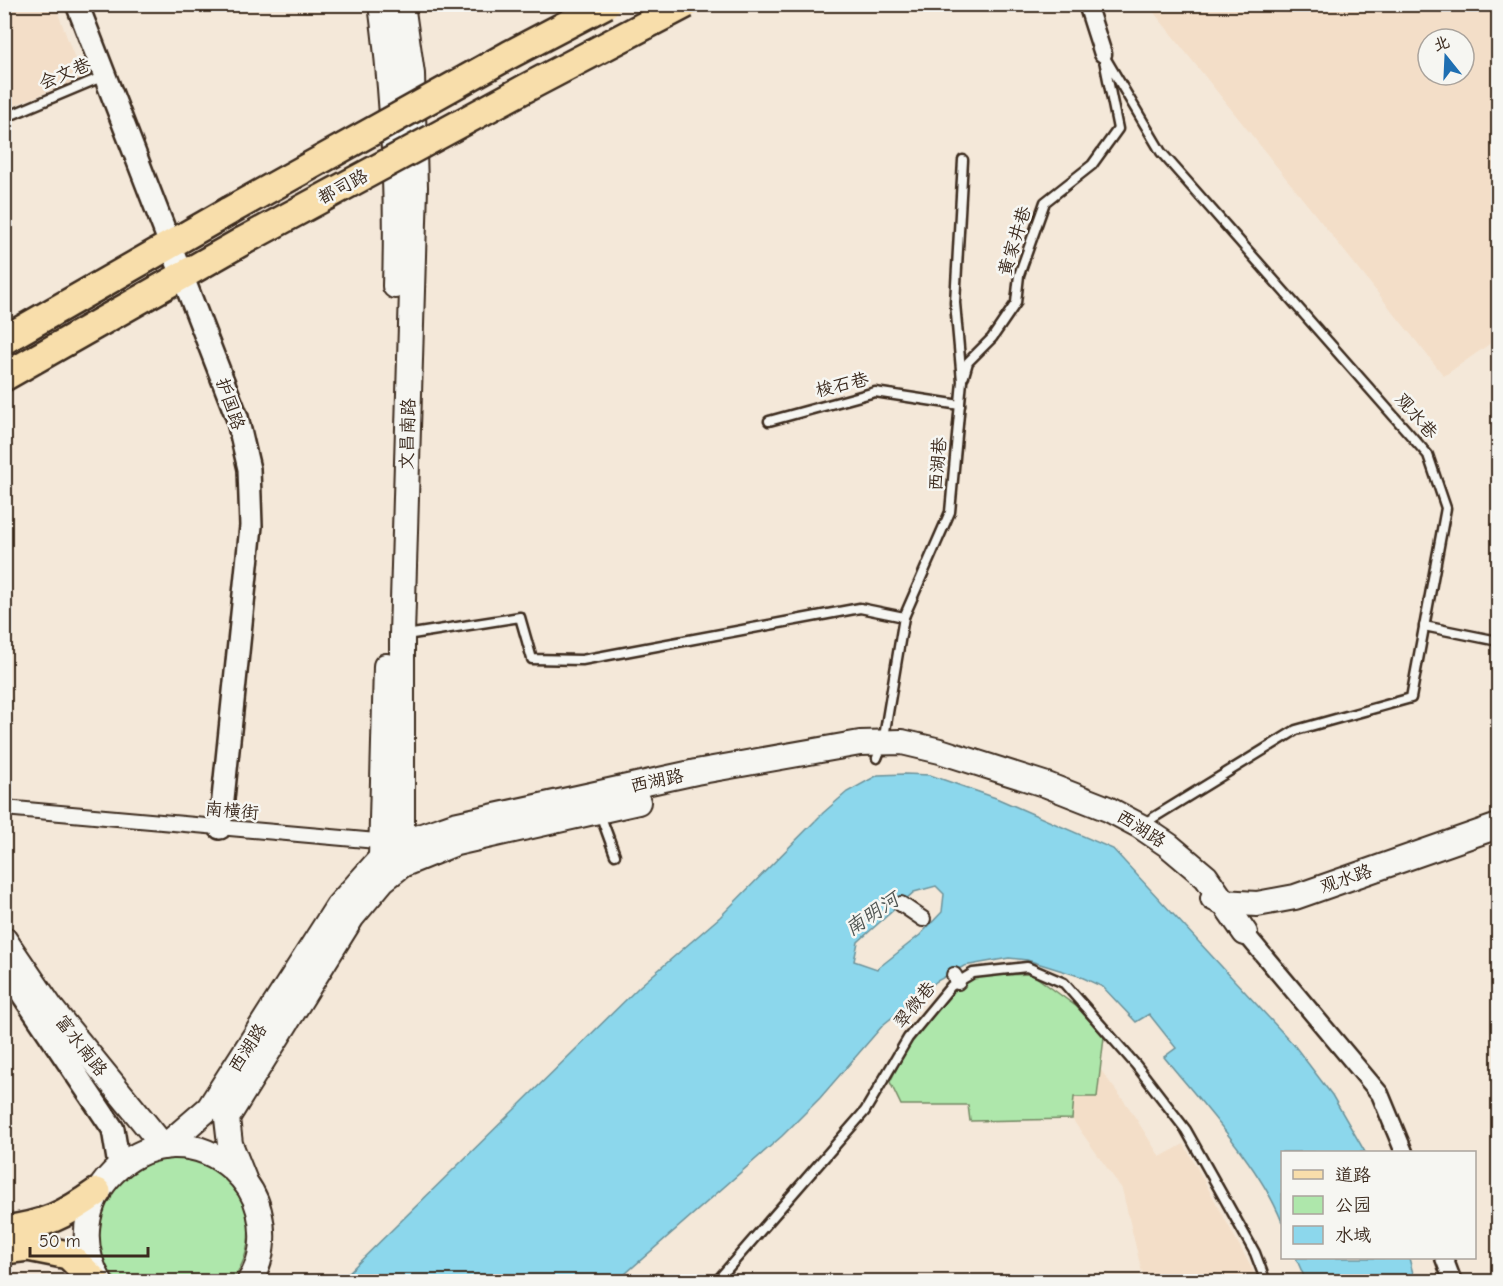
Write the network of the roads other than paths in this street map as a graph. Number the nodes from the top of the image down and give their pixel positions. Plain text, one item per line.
1 (77, 4) edge
2 (381, 4) edge
3 (402, 4) edge
4 (606, 4) edge
5 (686, 4) edge
6 (1087, 4) edge
7 (1103, 54) junction
8 (104, 76) junction
9 (4, 118) edge
10 (963, 160) dead end
11 (170, 244) junction
12 (182, 276) junction
13 (4, 340) edge
14 (4, 377) edge
15 (962, 381) junction
16 (960, 405) junction
17 (769, 421) dead end
18 (904, 617) junction
19 (1424, 626) junction
20 (402, 635) junction
21 (1498, 641) edge
22 (880, 750) junction
23 (4, 808) edge
24 (1498, 809) edge
25 (599, 811) junction
26 (1140, 826) junction
27 (1498, 826) edge
28 (220, 828) junction
29 (392, 852) junction
30 (615, 855) dead end
31 (1199, 882) junction
32 (1221, 902) junction
33 (902, 904) dead end
34 (923, 920) dead end
35 (1245, 933) junction
36 (4, 939) edge
37 (4, 967) edge
38 (164, 1147) junction
39 (1404, 1151) edge
40 (119, 1166) junction
41 (244, 1179) junction
42 (97, 1192) junction
43 (4, 1230) edge
44 (4, 1250) edge
45 (262, 1251) junction
46 (1445, 1259) edge
47 (98, 1281) edge
48 (249, 1281) edge
49 (264, 1281) edge
50 (716, 1281) edge
51 (1266, 1281) edge
52 (1453, 1281) edge

1 - 8 street, 护国路
2 - 29 main road, 文昌南路
3 - 20 main road, 文昌南路
4 - 11 main road, 都司路, bridge
5 - 12 main road, 都司路, bridge
6 - 7 street
7 - 15 lane, 黄家井巷
7 - 19 lane, 观水巷
8 - 9 lane, 会文巷
8 - 11 street, 护国路
10 - 15 lane, 西湖巷
11 - 12 street, 护国路
11 - 13 main road, 都司路
12 - 14 main road, 都司路
12 - 28 street, 护国路
15 - 16 lane, 西湖巷
16 - 17 lane, 梭石巷
16 - 18 lane, 西湖巷
18 - 20 lane
18 - 22 lane, 西湖巷
19 - 21 lane
19 - 26 lane, 观水巷
20 - 29 main road, 文昌南路
22 - 25 main road, 西湖路
22 - 26 main road, 西湖路
22 - 29 main road, 西湖路
22 - 31 main road, 西湖路
23 - 28 street, 南横街
24 - 31 main road, 观水路
25 - 29 main road, 西湖路
25 - 30 lane
26 - 31 main road, 西湖路
27 - 32 main road, 观水路
28 - 29 street, 南横街
29 - 38 main road, 西湖路
29 - 41 main road, 西湖路
31 - 32 main road, 观水路
31 - 35 main road, 西湖路
32 - 35 main road, 西湖路
33 - 34 street
35 - 39 street, 西湖路
36 - 38 main road, 富水南路
37 - 40 street, 富水南路
38 - 40 main road
38 - 41 main road
40 - 42 main road
41 - 45 main road
42 - 43 main road
42 - 47 main road
44 - 47 main road
45 - 48 main road
45 - 49 main road
46 - 52 street
50 - 51 lane, 翠微巷

